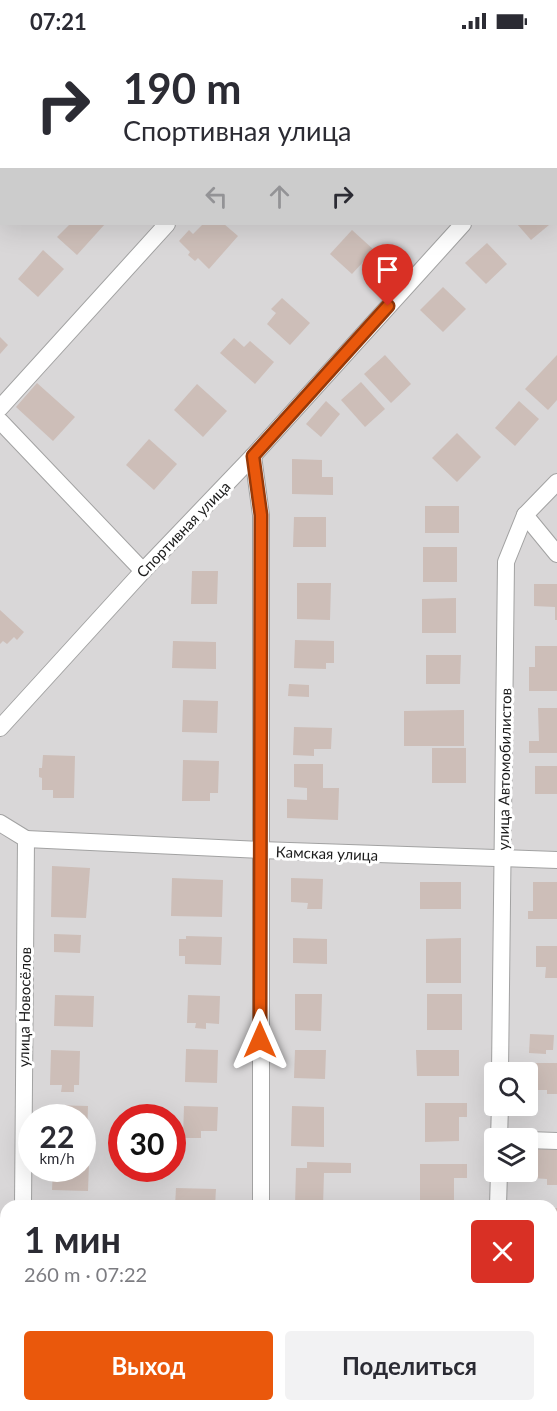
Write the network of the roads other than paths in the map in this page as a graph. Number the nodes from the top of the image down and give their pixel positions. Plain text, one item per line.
1 (166, 225) edge
2 (462, 225) edge
3 (0, 408) edge
4 (0, 421) edge
5 (253, 456) junction
6 (557, 482) edge
7 (525, 515) junction
8 (557, 554) edge
9 (143, 571) junction
10 (0, 728) edge
11 (0, 823) edge
12 (26, 839) junction
13 (260, 850) junction
14 (503, 858) junction
15 (557, 860) edge
16 (500, 1062) edge
17 (538, 1140) edge
18 (557, 1141) edge
19 (499, 1182) edge
20 (22, 1200) edge
21 (261, 1200) edge
22 (498, 1200) edge

1 - 3 street
2 - 5 street, Спортивная улица
4 - 9 street
5 - 9 street, Спортивная улица
5 - 13 street
6 - 7 street, улица Автомобилистов
7 - 8 street
7 - 14 street, улица Автомобилистов
9 - 10 street, Спортивная улица
11 - 12 street
12 - 13 street, Камская улица
12 - 20 street, улица Новосёлов
13 - 14 street, Камская улица
13 - 21 street
14 - 15 street, Камская улица
14 - 16 street, улица Автомобилистов
17 - 18 street
19 - 22 street

